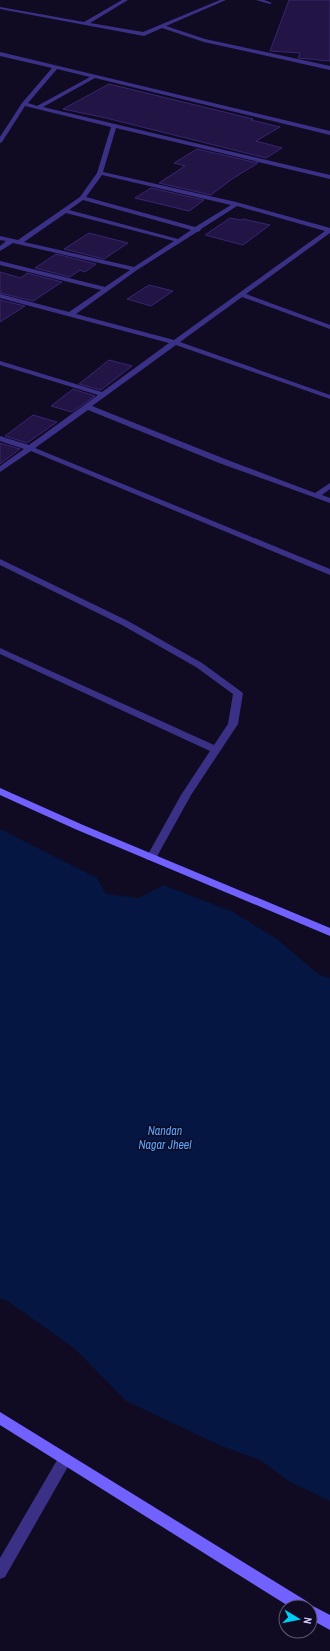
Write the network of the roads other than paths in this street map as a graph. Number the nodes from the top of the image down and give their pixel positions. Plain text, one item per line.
1 (126, 0) edge
2 (224, 0) edge
3 (258, 0) edge
4 (270, 4) dead end
5 (0, 8) edge
6 (84, 24) junction
7 (163, 27) junction
8 (0, 54) edge
9 (56, 67) junction
10 (330, 68) edge
11 (94, 77) junction
12 (24, 104) junction
13 (37, 108) junction
14 (114, 126) junction
15 (330, 133) edge
16 (0, 141) edge
17 (100, 173) junction
18 (330, 177) edge
19 (82, 198) junction
20 (236, 204) junction
21 (65, 211) junction
22 (198, 230) junction
23 (330, 230) edge
24 (0, 238) edge
25 (11, 241) junction
26 (180, 241) junction
27 (18, 242) junction
28 (0, 249) edge
29 (0, 263) edge
30 (135, 269) junction
31 (104, 289) junction
32 (241, 295) junction
33 (0, 296) edge
34 (70, 314) junction
35 (330, 327) edge
36 (176, 343) junction
37 (0, 363) edge
38 (104, 395) junction
39 (330, 397) edge
40 (87, 407) junction
41 (0, 438) edge
42 (29, 448) junction
43 (0, 470) edge
44 (330, 485) edge
45 (316, 496) junction
46 (330, 501) edge
47 (0, 562) edge
48 (330, 572) edge
49 (0, 650) edge
50 (216, 750) junction
51 (0, 791) edge
52 (152, 858) junction
53 (330, 932) edge
54 (0, 1418) edge
55 (65, 1459) junction
56 (0, 1572) edge
57 (289, 1599) edge
58 (318, 1616) edge
59 (330, 1623) edge

1 - 6 street
2 - 7 street
3 - 4 street
5 - 6 street
6 - 7 street
7 - 10 street
8 - 9 street
9 - 11 street
9 - 12 street
11 - 13 street
11 - 15 street
12 - 13 street
12 - 16 street
13 - 14 street
14 - 17 street
14 - 18 street
17 - 19 street
17 - 20 street
19 - 21 street
19 - 22 street
20 - 22 street
20 - 23 street
21 - 26 street
21 - 27 street
22 - 26 street
23 - 32 street
24 - 25 street
25 - 27 street
25 - 28 street
26 - 30 street
27 - 30 street
29 - 31 street
30 - 31 street
31 - 34 street
32 - 35 street
32 - 36 street
33 - 34 street
34 - 36 street
36 - 38 street
36 - 39 street
37 - 38 street
38 - 40 street
40 - 42 street
40 - 45 street
41 - 42 street
42 - 43 street
42 - 48 street
44 - 45 street
45 - 46 street
47 - 50 street
49 - 50 street
50 - 52 street
51 - 52 street
52 - 53 street
54 - 55 street
55 - 56 street
55 - 57 street
58 - 59 street

